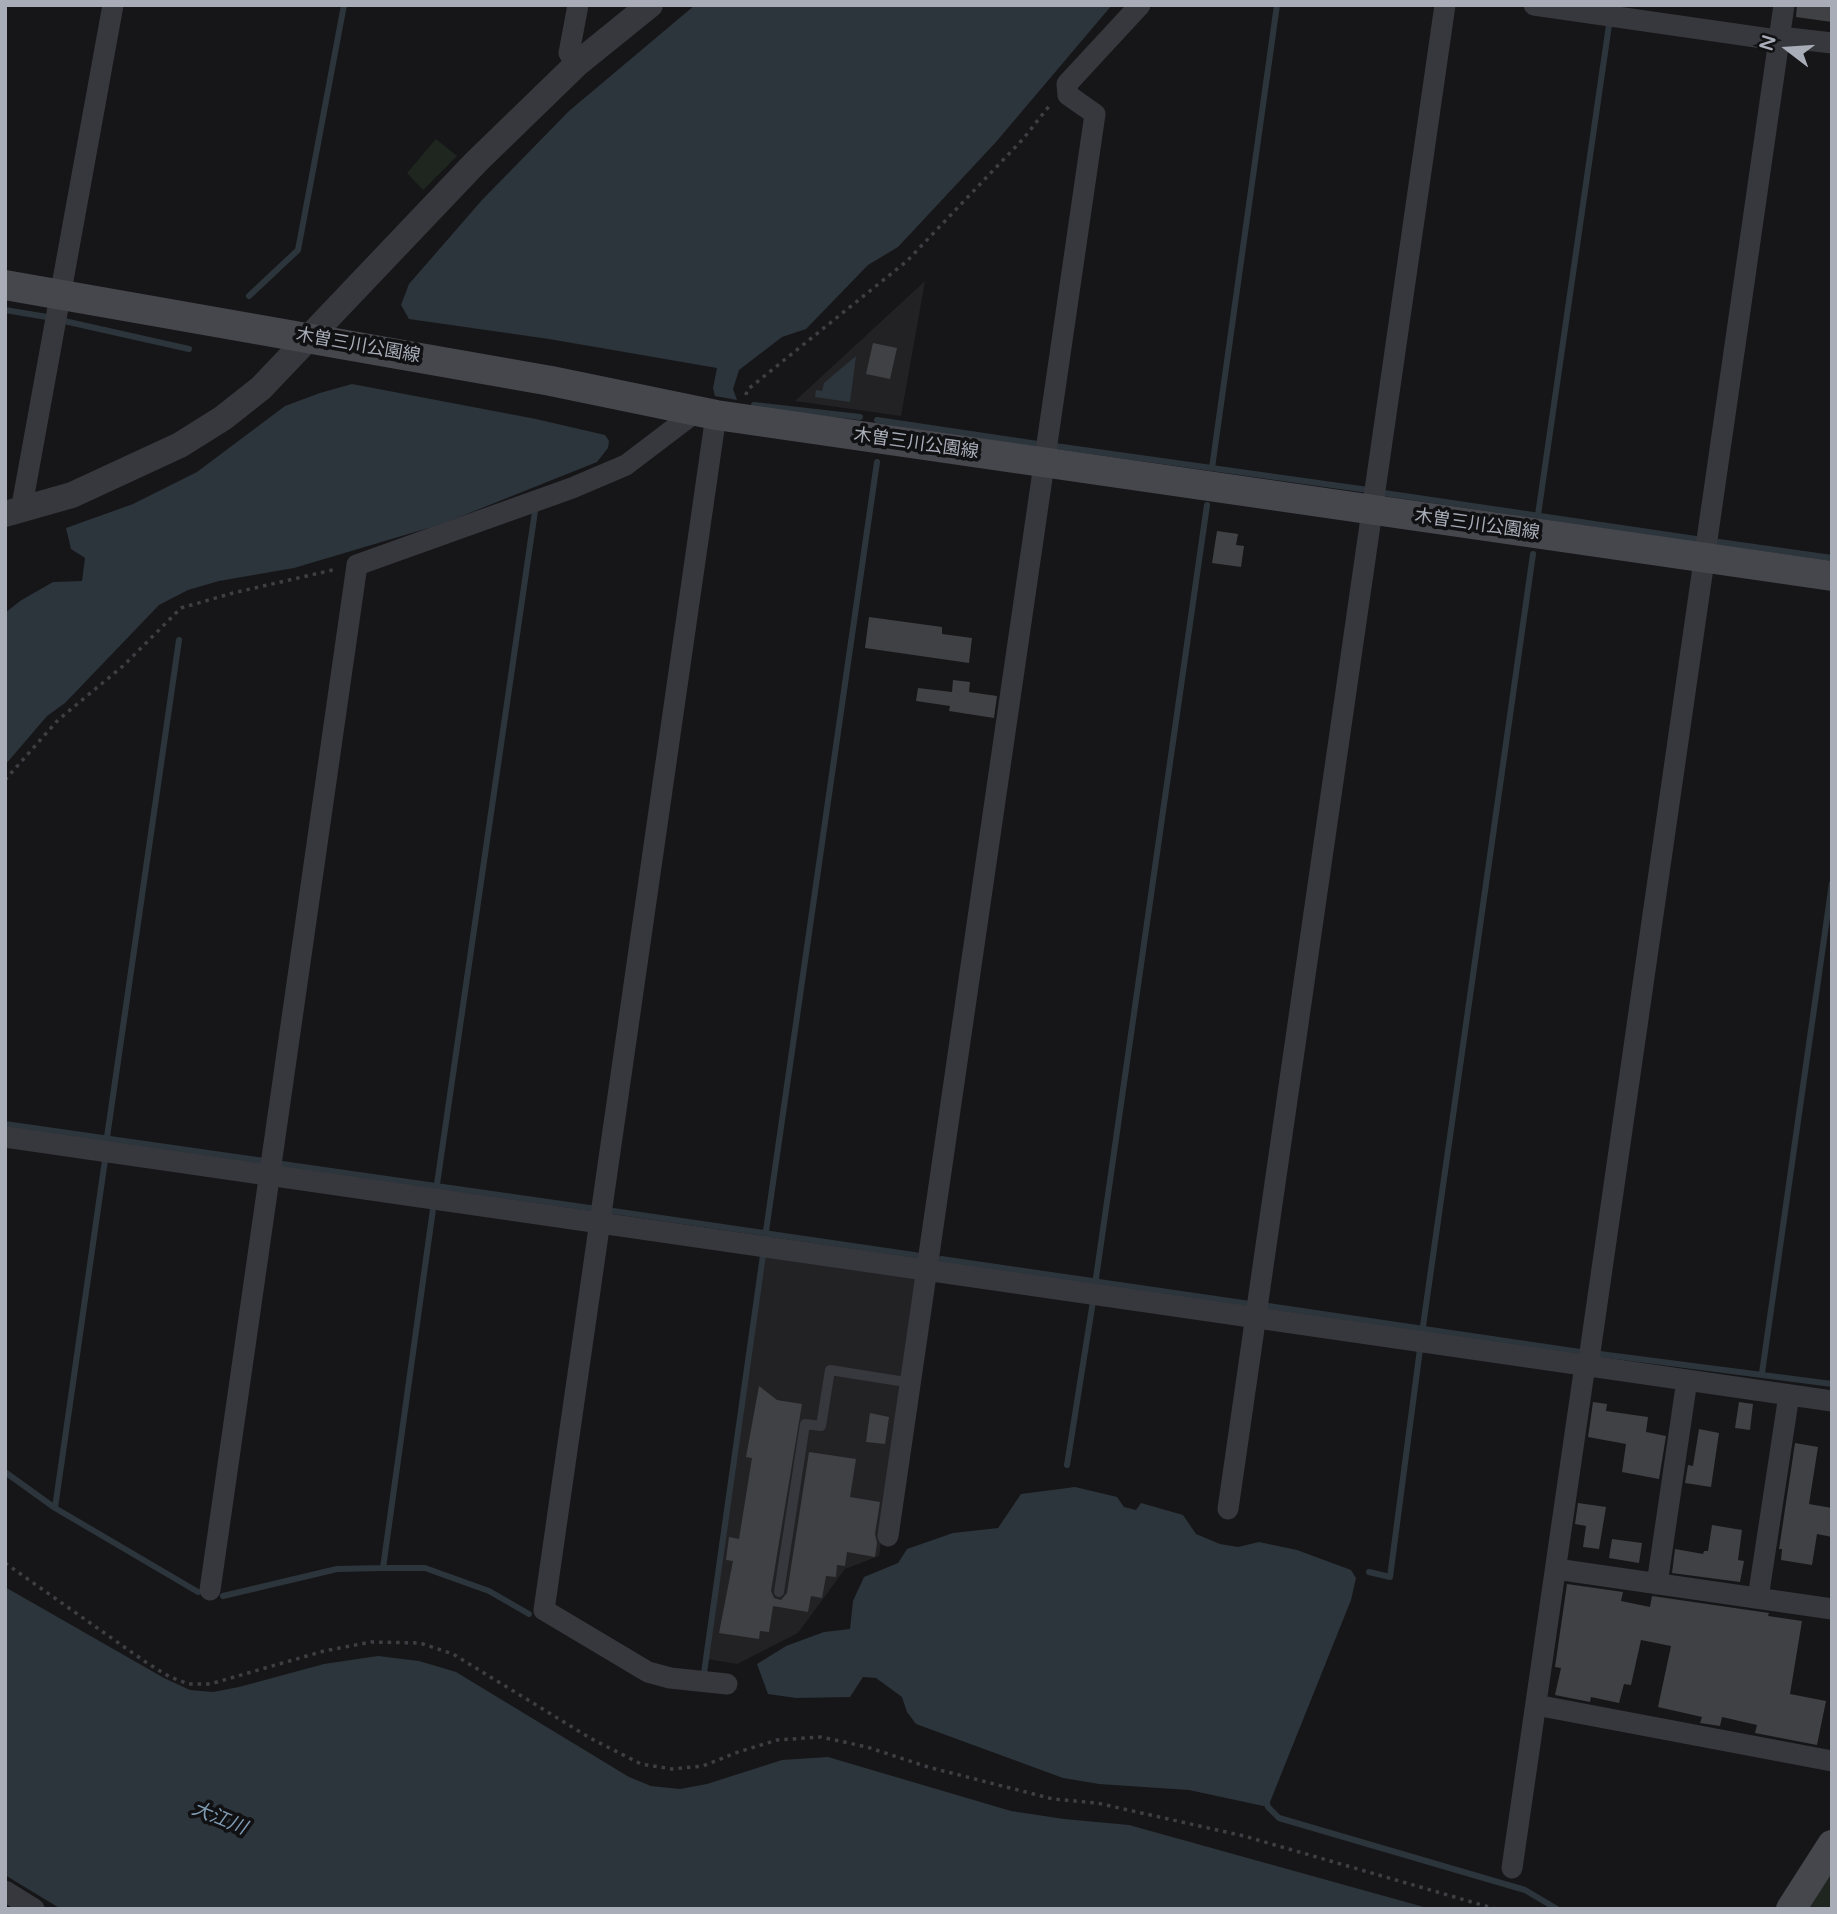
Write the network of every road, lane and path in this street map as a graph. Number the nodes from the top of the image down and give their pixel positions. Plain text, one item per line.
1 (113, 5) edge
2 (578, 5) edge
3 (650, 5) edge
4 (1140, 5) edge
5 (1446, 5) edge
6 (1534, 5) edge
7 (1784, 5) edge
8 (1780, 37) junction
9 (1832, 43) edge
10 (578, 64) junction
11 (1067, 84) junction
12 (5, 285) edge
13 (60, 295) junction
14 (309, 337) junction
15 (718, 415) junction
16 (1045, 462) junction
17 (1373, 510) junction
18 (13, 512) edge
19 (1705, 558) junction
20 (357, 565) junction
21 (1832, 576) edge
22 (5, 780) edge
23 (5, 1137) edge
24 (270, 1174) junction
25 (599, 1222) junction
26 (929, 1270) junction
27 (1257, 1318) junction
28 (1587, 1365) junction
29 (1687, 1380) junction
30 (912, 1383) junction
31 (1789, 1395) junction
32 (1832, 1401) edge
33 (1228, 1509) dead end
34 (888, 1536) dead end
35 (5, 1563) edge
36 (1556, 1569) junction
37 (1657, 1584) junction
38 (210, 1590) dead end
39 (779, 1592) dead end
40 (1758, 1598) junction
41 (1832, 1609) edge
42 (727, 1684) dead end
43 (1536, 1705) junction
44 (1832, 1761) edge
45 (1832, 1845) edge
46 (1512, 1868) dead end
47 (5, 1891) edge
48 (34, 1909) edge
49 (1496, 1909) edge
50 (1791, 1909) edge

1 - 13 street
2 - 10 street
3 - 10 street
4 - 11 street
5 - 17 street
6 - 8 street
7 - 8 street
8 - 9 street
8 - 19 street
10 - 14 street
11 - 15 path
11 - 16 street
12 - 13 main road, 木曽三川公園線
13 - 14 main road, 木曽三川公園線
13 - 18 street
14 - 15 main road, 木曽三川公園線
14 - 18 street
15 - 16 main road, 木曽三川公園線
15 - 20 street
15 - 25 street
16 - 17 main road, 木曽三川公園線
16 - 26 street
17 - 19 main road, 木曽三川公園線
17 - 27 street
19 - 21 main road, 木曽三川公園線
19 - 28 street
20 - 22 path
20 - 24 street
23 - 24 street
24 - 25 street
24 - 38 street
25 - 26 street
25 - 42 street
26 - 27 street
26 - 30 street
27 - 28 street
27 - 33 street
28 - 29 street
28 - 36 street
29 - 31 street
29 - 37 street
30 - 34 street
30 - 39 lane
31 - 32 street
31 - 40 street
35 - 49 path
36 - 37 street
36 - 43 street
37 - 40 street
40 - 41 street
43 - 44 street
43 - 46 street
45 - 50 main road
47 - 48 street

